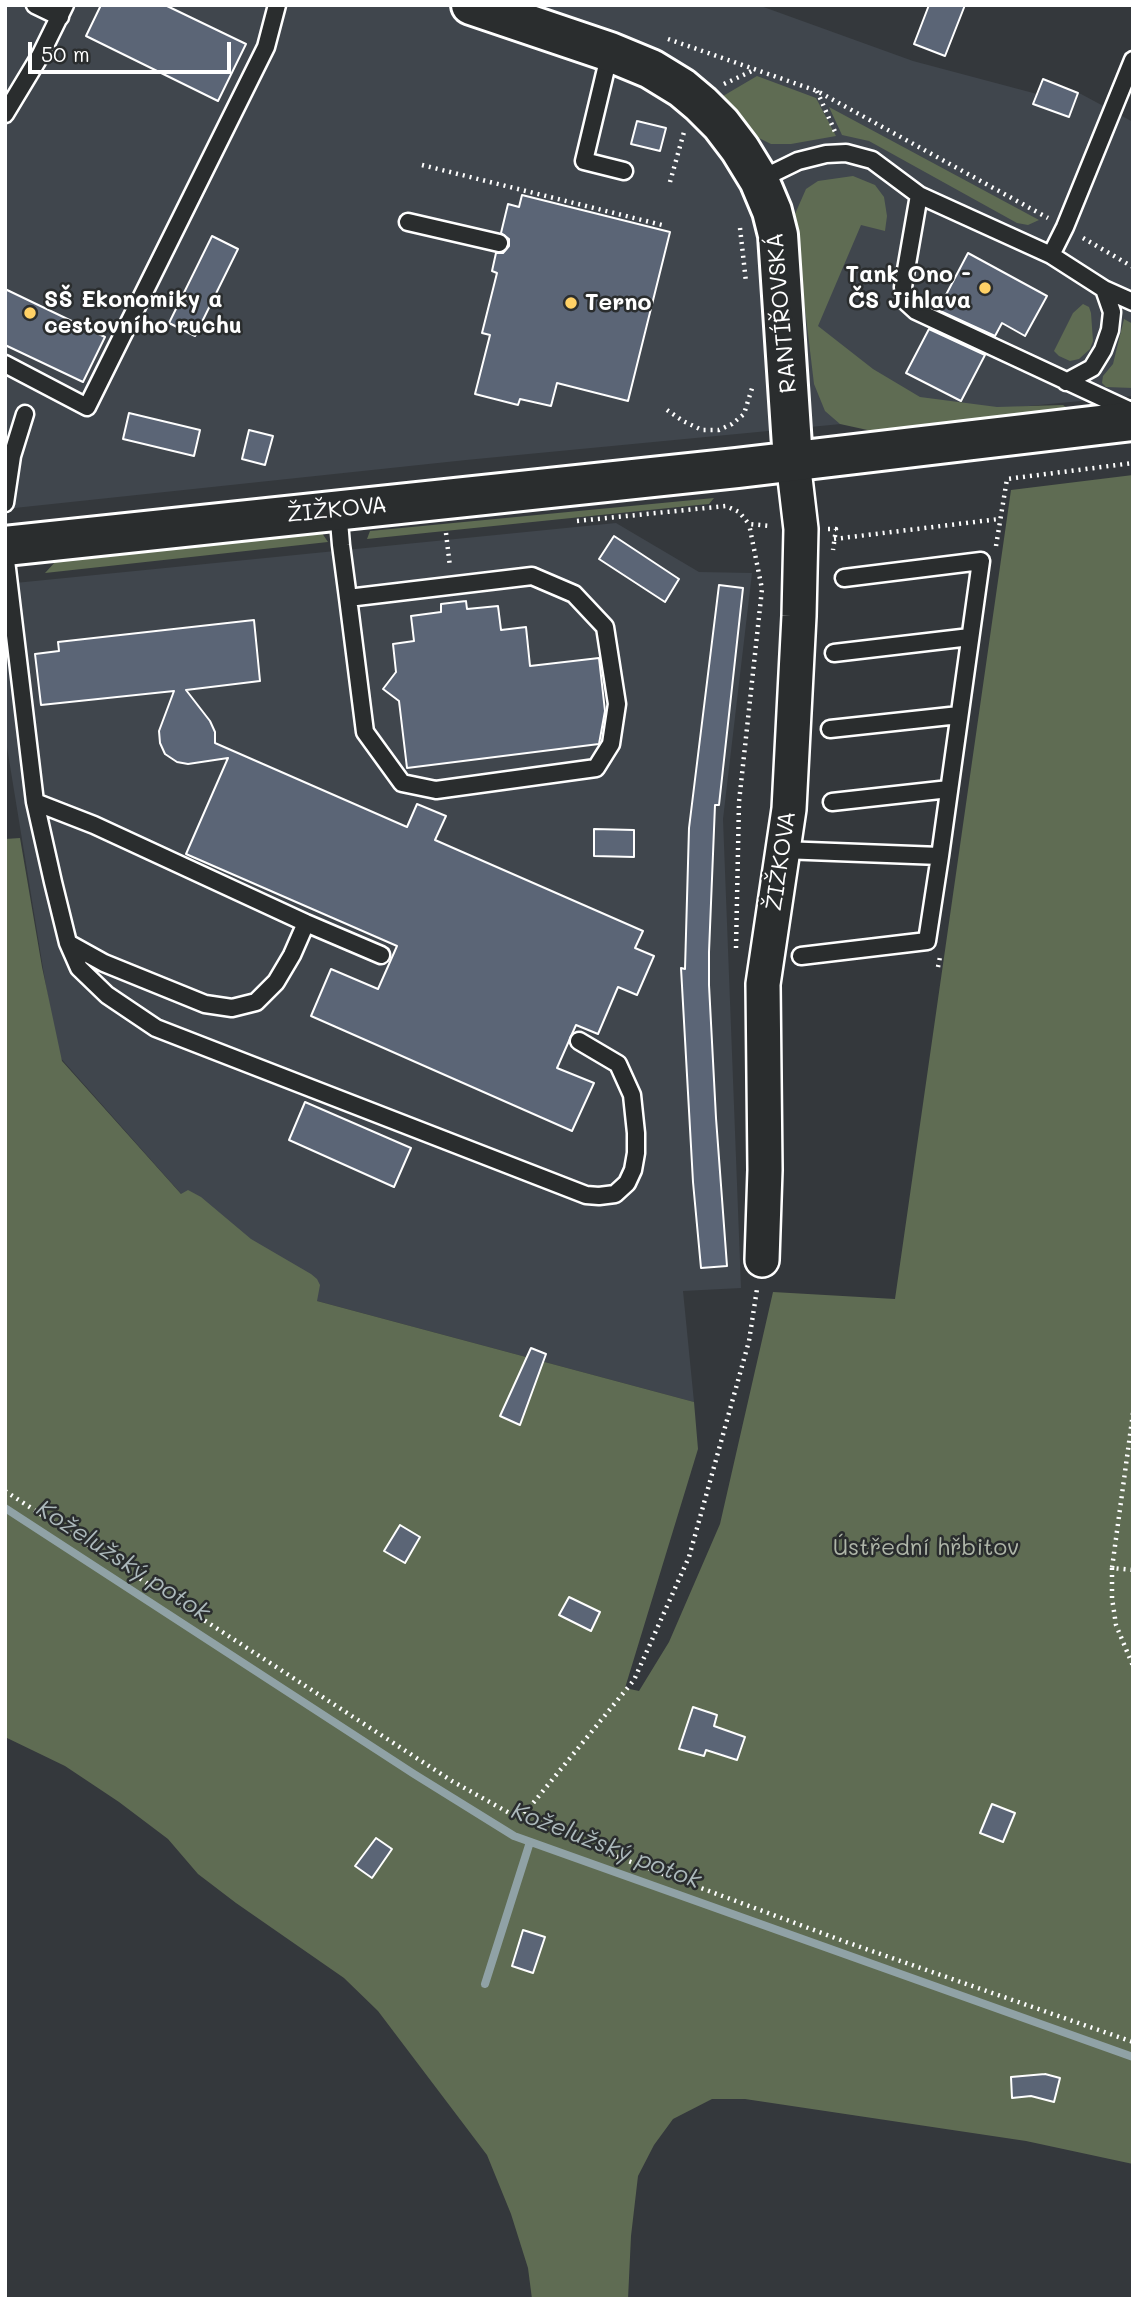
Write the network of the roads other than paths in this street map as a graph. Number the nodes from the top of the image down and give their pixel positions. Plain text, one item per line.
1 (35, 5) edge
2 (277, 5) edge
3 (471, 5) edge
4 (62, 11) edge
5 (610, 52) junction
6 (1133, 60) edge
7 (5, 114) edge
8 (624, 171) dead end
9 (759, 180) junction
10 (919, 195) junction
11 (408, 222) dead end
12 (499, 243) dead end
13 (1051, 255) junction
14 (1104, 289) junction
15 (1133, 302) edge
16 (5, 365) edge
17 (1066, 382) junction
18 (1133, 412) edge
19 (25, 414) dead end
20 (1133, 421) edge
21 (793, 461) junction
22 (7, 482) edge
23 (5, 503) edge
24 (338, 509) junction
25 (5, 546) edge
26 (5, 552) edge
27 (844, 578) dead end
28 (348, 598) junction
29 (970, 637) junction
30 (834, 653) dead end
31 (959, 715) junction
32 (830, 729) dead end
33 (949, 789) junction
34 (35, 802) junction
35 (832, 802) dead end
36 (782, 850) junction
37 (940, 856) junction
38 (306, 923) junction
39 (68, 943) junction
40 (380, 955) dead end
41 (801, 956) dead end
42 (579, 1041) dead end
43 (762, 1260) road end

1 - 4 lane
2 - 16 lane
3 - 5 main road, RANTÍŘOVSKÁ
4 - 7 lane
5 - 8 lane
5 - 9 main road, RANTÍŘOVSKÁ
6 - 13 lane
9 - 10 lane
9 - 21 main road, RANTÍŘOVSKÁ
10 - 13 lane
10 - 17 lane
11 - 12 lane
13 - 14 lane
14 - 15 lane
14 - 17 lane
17 - 18 lane
19 - 22 lane
20 - 21 main road, ŽIŽKOVA
21 - 24 main road, ŽIŽKOVA
21 - 36 street, ŽIŽKOVA
22 - 23 lane
24 - 25 main road, ŽIŽKOVA
24 - 28 lane
26 - 34 lane
27 - 29 lane
28 - 28 lane
29 - 30 lane
29 - 31 lane
31 - 32 lane
31 - 33 lane
33 - 35 lane
33 - 37 lane
34 - 38 lane
34 - 39 lane
36 - 37 lane
36 - 43 street, ŽIŽKOVA
37 - 41 lane
38 - 39 lane
38 - 40 lane
39 - 42 lane

